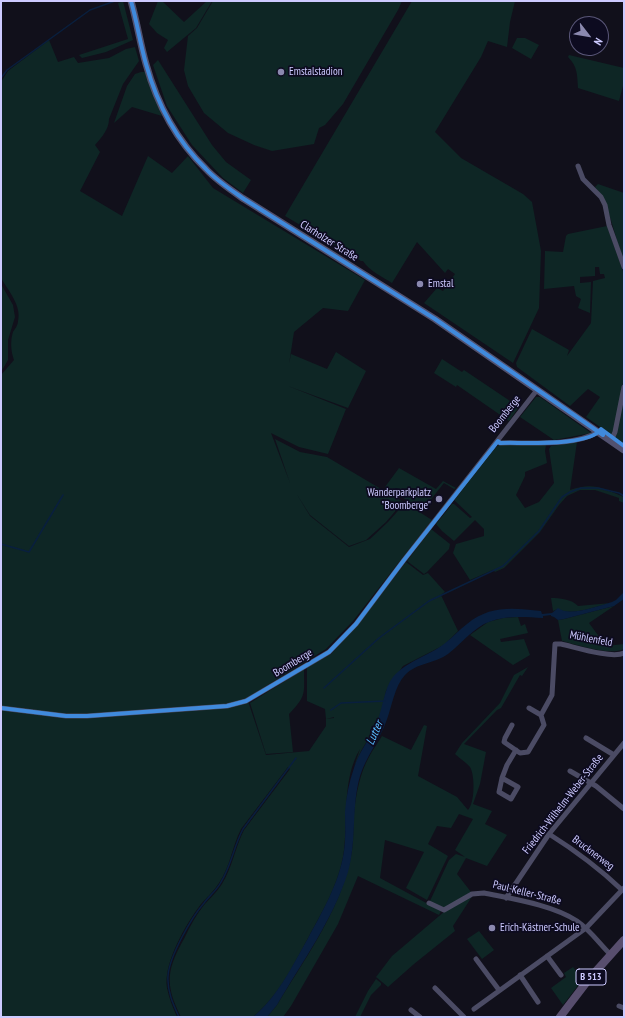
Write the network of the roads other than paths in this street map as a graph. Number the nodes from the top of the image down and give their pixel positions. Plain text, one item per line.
1 (131, 1) edge
2 (578, 166) dead end
3 (624, 267) edge
4 (624, 387) edge
5 (537, 390) junction
6 (598, 432) junction
7 (498, 441) junction
8 (611, 442) junction
9 (624, 450) edge
10 (624, 652) edge
11 (1, 708) edge
12 (529, 708) dead end
13 (540, 715) junction
14 (512, 725) dead end
15 (586, 738) dead end
16 (624, 743) edge
17 (516, 750) junction
18 (614, 755) junction
19 (570, 771) dead end
20 (502, 778) dead end
21 (591, 783) junction
22 (624, 809) edge
23 (549, 834) junction
24 (623, 889) edge
25 (506, 898) junction
26 (429, 903) dead end
27 (586, 928) junction
28 (624, 940) edge
29 (610, 954) junction
30 (547, 956) junction
31 (476, 959) dead end
32 (520, 975) junction
33 (561, 976) dead end
34 (435, 988) dead end
35 (499, 990) junction
36 (538, 1002) dead end
37 (474, 1009) dead end
38 (411, 1010) dead end
39 (420, 1017) edge
40 (464, 1017) edge
41 (560, 1017) edge

1 - 5 street, Clarholzer Straße
2 - 3 street
4 - 8 street
5 - 6 street, Clarholzer Straße
5 - 7 street, Boomberge
6 - 7 street
6 - 8 street, Clarholzer Straße
7 - 11 street, Boomberge
8 - 9 street, Clarholzer Straße
10 - 13 street, Mühlenfeld
12 - 13 street
13 - 17 street
14 - 17 street
15 - 18 street
16 - 18 street, Friedrich-Wilhelm-Weber-Straße
17 - 20 street
18 - 21 street, Friedrich-Wilhelm-Weber-Straße
19 - 21 street
21 - 22 street
21 - 23 street, Friedrich-Wilhelm-Weber-Straße
23 - 24 street, Brucknerweg
23 - 25 street, Friedrich-Wilhelm-Weber-Straße
24 - 27 street
25 - 26 street, Paul-Keller-Straße
25 - 27 street, Paul-Keller-Straße
27 - 29 street, Paul-Keller-Straße
27 - 30 street
28 - 29 main road, B 513
29 - 41 main road, B 513
30 - 32 street
30 - 33 street
31 - 35 street
32 - 35 street
32 - 36 street
34 - 40 street
35 - 37 street
38 - 39 street

